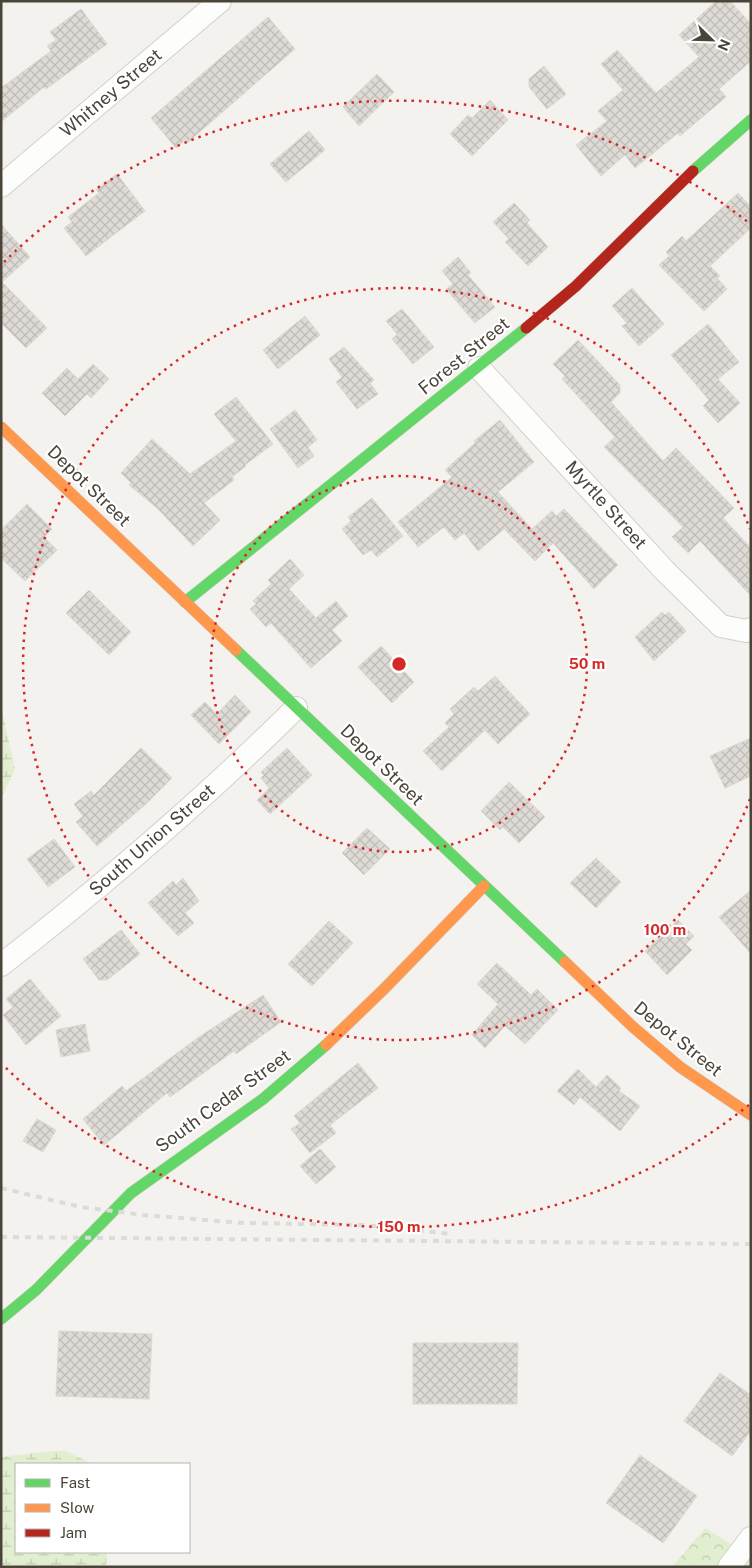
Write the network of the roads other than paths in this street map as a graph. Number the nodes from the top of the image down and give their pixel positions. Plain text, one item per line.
1 (220, 1) edge
2 (751, 120) edge
3 (1, 186) edge
4 (479, 368) junction
5 (1, 427) edge
6 (185, 602) junction
7 (746, 629) edge
8 (296, 708) junction
9 (484, 886) junction
10 (1, 965) edge
11 (751, 1115) edge
12 (1, 1319) edge
13 (751, 1538) edge
14 (729, 1567) edge

1 - 3 street, Whitney Street
2 - 4 street, Forest Street
4 - 6 street, Forest Street
4 - 7 street, Myrtle Street
5 - 6 street, Depot Street
6 - 8 street, Depot Street
8 - 9 street, Depot Street
8 - 10 street, South Union Street
9 - 11 street, Depot Street
9 - 12 street, South Cedar Street
13 - 14 street

